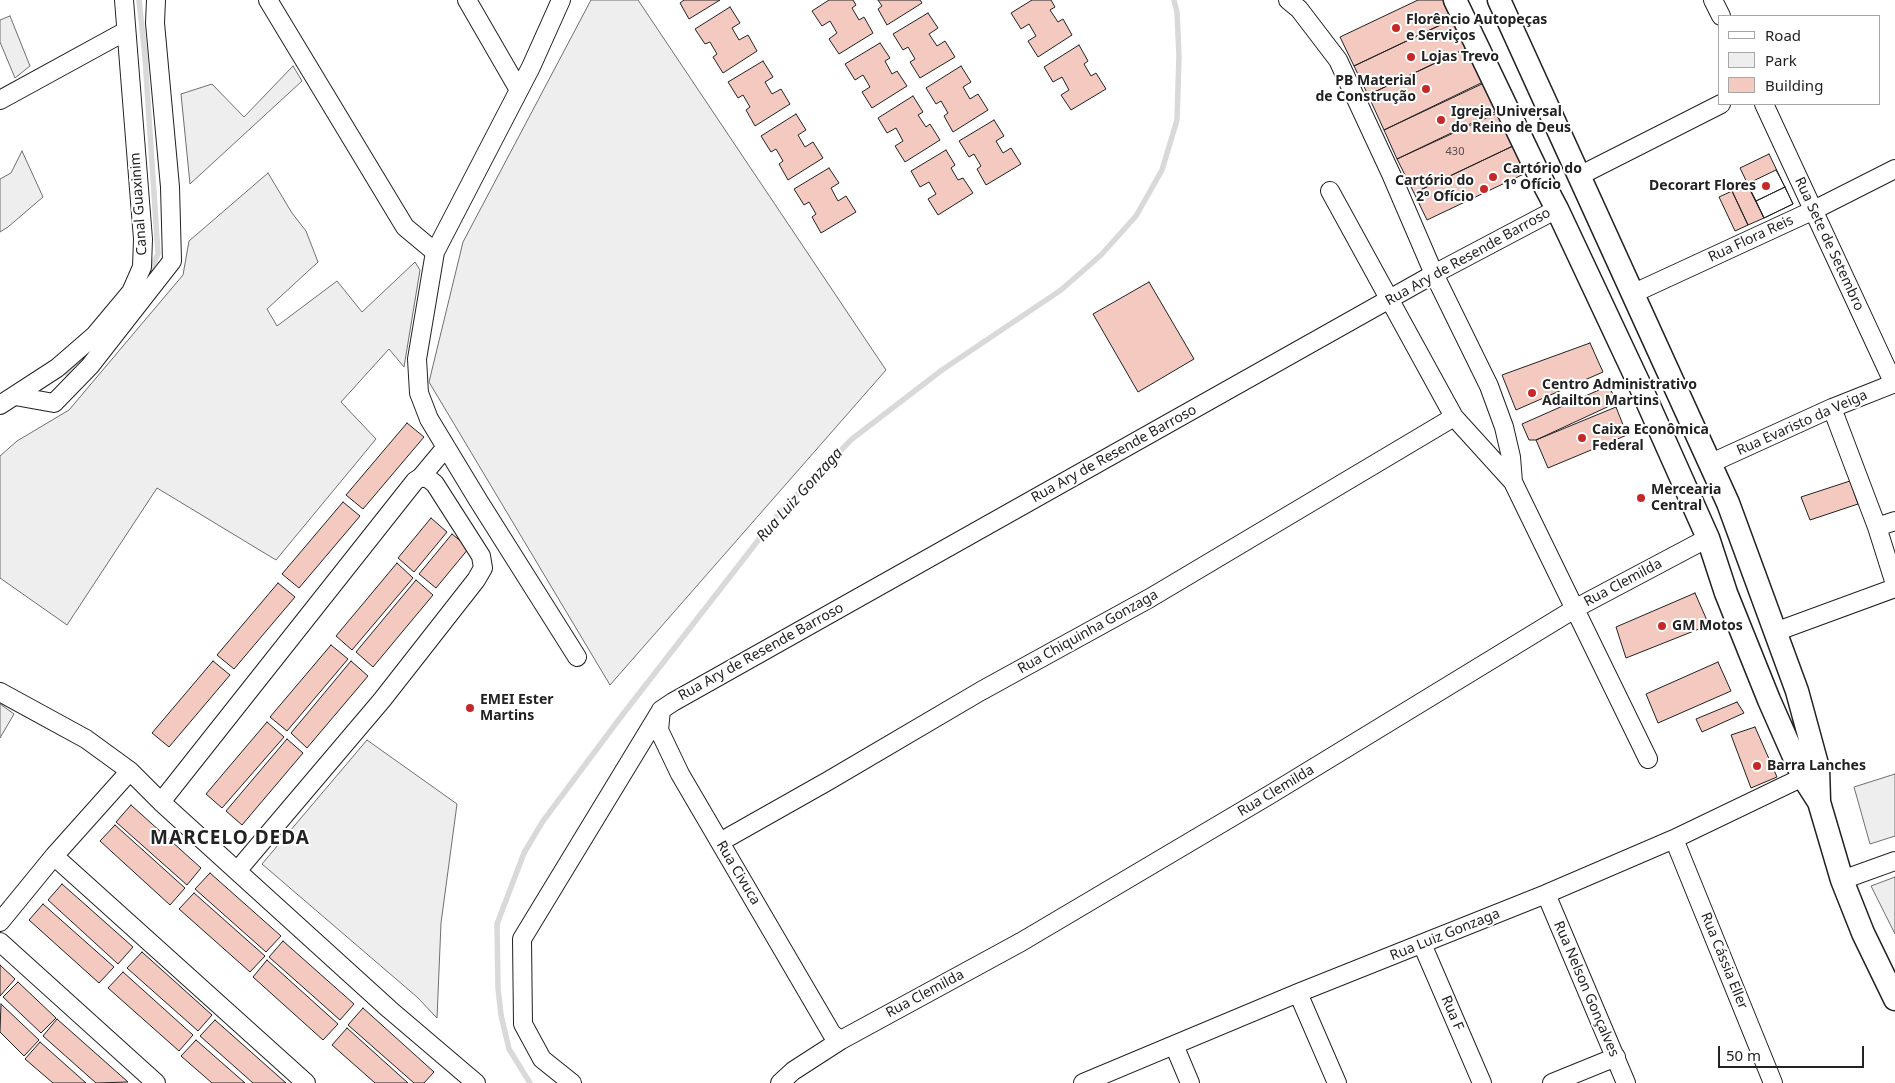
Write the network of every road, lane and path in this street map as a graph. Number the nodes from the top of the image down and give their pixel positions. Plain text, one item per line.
1 (124, 0) edge
2 (156, 0) edge
3 (268, 0) edge
4 (467, 0) edge
5 (561, 0) edge
6 (1288, 0) edge
7 (1455, 0) edge
8 (1498, 0) edge
9 (1713, 0) edge
10 (1720, 15) edge
11 (126, 31) junction
12 (518, 90) junction
13 (0, 100) edge
14 (1719, 105) edge
15 (1764, 105) edge
16 (1895, 169) edge
17 (1579, 176) junction
18 (1330, 191) dead end
19 (1557, 209) junction
20 (1814, 210) junction
21 (435, 252) junction
22 (1434, 274) junction
23 (1632, 294) junction
24 (1389, 300) junction
25 (1894, 384) edge
26 (7, 400) edge
27 (1832, 408) junction
28 (1454, 417) junction
29 (446, 447) junction
30 (1710, 464) junction
31 (421, 477) junction
32 (1513, 482) junction
33 (1895, 521) edge
34 (1877, 527) junction
35 (1708, 538) junction
36 (508, 547) junction
37 (483, 568) junction
38 (1895, 584) edge
39 (1895, 588) edge
40 (1576, 608) junction
41 (1775, 632) junction
42 (577, 657) dead end
43 (0, 692) edge
44 (667, 706) junction
45 (1648, 758) dead end
46 (130, 771) junction
47 (1803, 777) junction
48 (161, 802) junction
49 (1819, 802) junction
50 (1674, 839) junction
51 (720, 842) junction
52 (54, 856) junction
53 (1895, 861) edge
54 (237, 871) junction
55 (1842, 880) junction
56 (1546, 894) junction
57 (0, 922) edge
58 (0, 942) edge
59 (1422, 944) junction
60 (1298, 993) junction
61 (1895, 999) edge
62 (841, 1040) junction
63 (1174, 1045) junction
64 (1616, 1057) junction
65 (156, 1083) edge
66 (306, 1083) edge
67 (476, 1083) edge
68 (572, 1083) edge
69 (780, 1083) edge
70 (1083, 1083) edge
71 (1190, 1083) edge
72 (1337, 1083) edge
73 (1482, 1083) edge
74 (1552, 1083) edge
75 (1626, 1083) edge
76 (1774, 1083) edge

1 - 11 street, Canal Guaxinim
2 - 26 street
3 - 21 street
4 - 12 street
5 - 12 street
6 - 22 street
7 - 19 street
8 - 17 street
9 - 10 street
11 - 13 street
11 - 26 street, Canal Guaxinim
12 - 21 street
14 - 17 street
15 - 20 street, Rua Sete de Setembro
16 - 20 street, Rua Flora Reis
17 - 23 street
18 - 24 street
19 - 22 street, Rua Ary de Resende Barroso
19 - 35 street
20 - 23 street, Rua Flora Reis
20 - 25 street, Rua Sete de Setembro
21 - 29 street
22 - 24 street, Rua Ary de Resende Barroso
22 - 32 street
23 - 30 street
24 - 28 street
24 - 44 street, Rua Ary de Resende Barroso
25 - 27 street, Rua Evaristo da Veiga
27 - 30 street, Rua Evaristo da Veiga
27 - 34 street
28 - 32 street
28 - 51 street, Rua Chiquinha Gonzaga
29 - 31 street
29 - 36 street
30 - 41 street
31 - 37 street
31 - 48 street
32 - 40 street
33 - 34 street
34 - 38 street
35 - 40 street, Rua Clemilda
35 - 47 street
36 - 37 street
36 - 42 street
37 - 54 street
39 - 41 street
40 - 45 street
40 - 62 street, Rua Clemilda
41 - 49 street
43 - 46 street
44 - 51 street, Rua Civuca
44 - 68 street
46 - 48 street
46 - 52 street
47 - 49 street
47 - 50 street, Rua Luiz Gonzaga
48 - 54 street
49 - 55 street
50 - 56 street, Rua Luiz Gonzaga
50 - 76 street, Rua Cássia Eller
51 - 62 street, Rua Civuca
52 - 57 street
52 - 66 street
53 - 55 street
54 - 67 street
55 - 61 street
56 - 59 street, Rua Luiz Gonzaga
56 - 64 street, Rua Nelson Gonçalves
58 - 65 street
59 - 60 street, Rua Luiz Gonzaga
59 - 73 street, Rua F
60 - 63 street, Rua Luiz Gonzaga
60 - 72 street
62 - 69 street, Rua Clemilda
63 - 70 street, Rua Luiz Gonzaga
63 - 71 street
64 - 74 street
64 - 75 street, Rua Nelson Gonçalves

